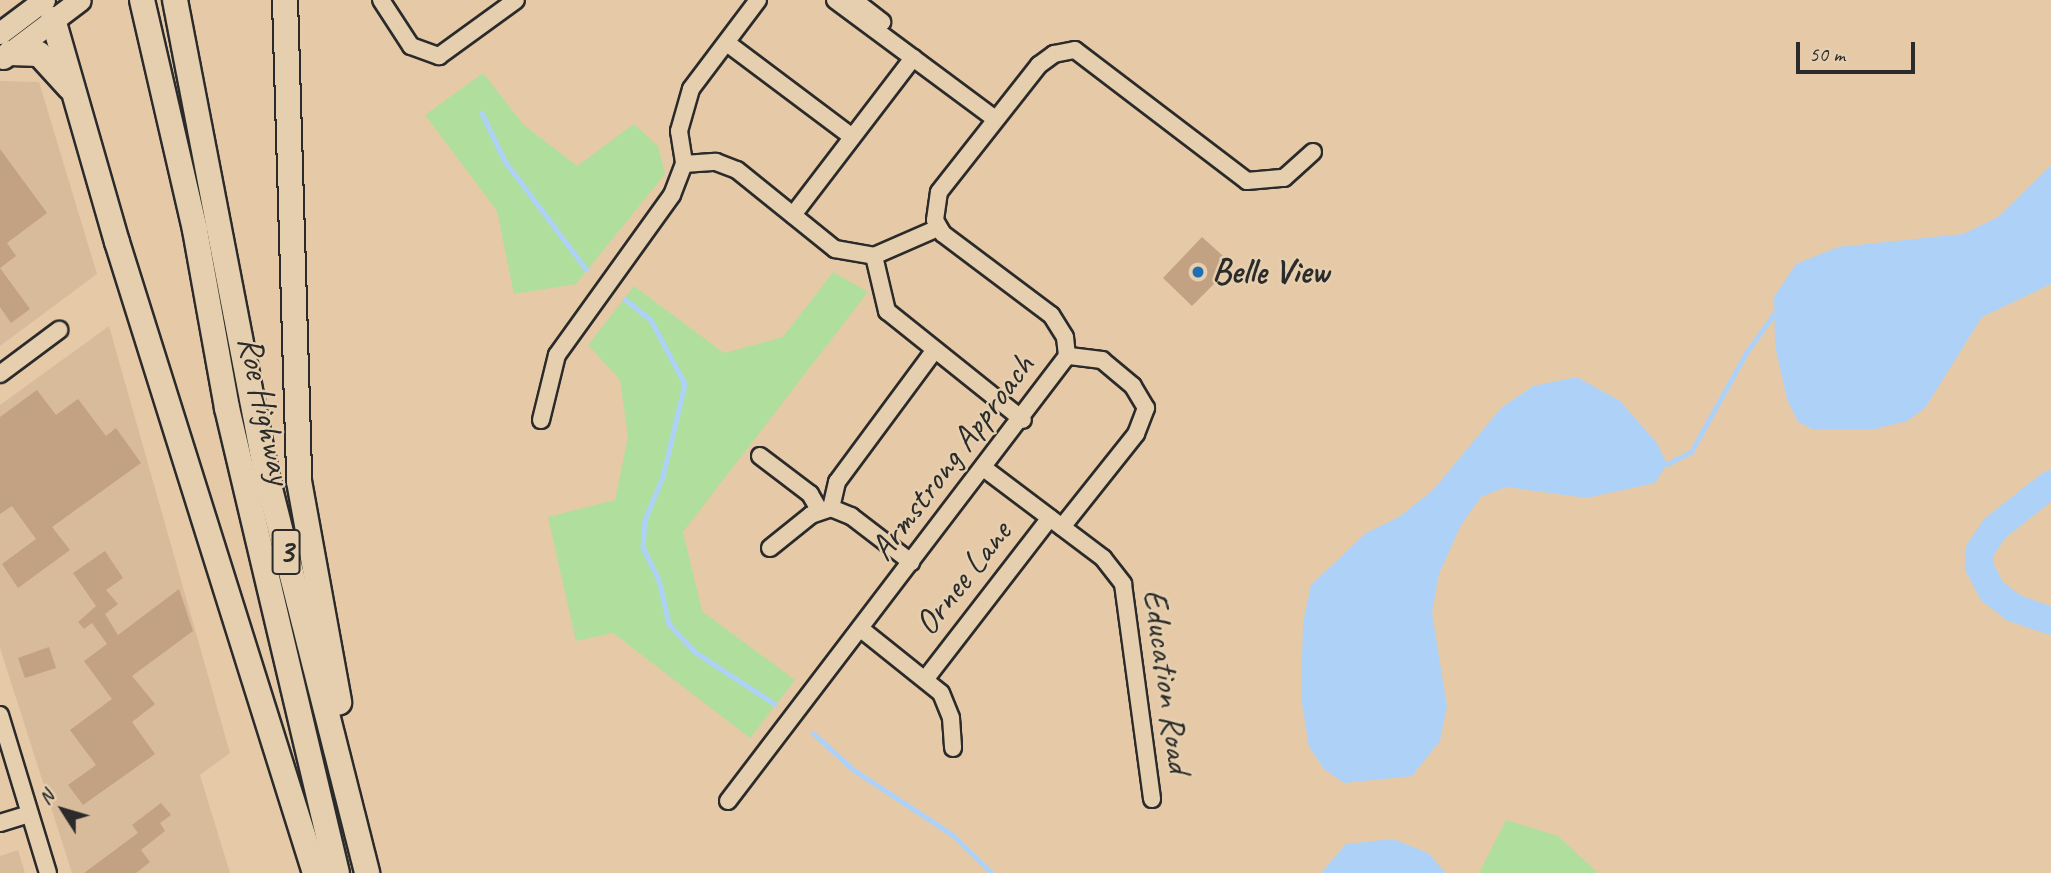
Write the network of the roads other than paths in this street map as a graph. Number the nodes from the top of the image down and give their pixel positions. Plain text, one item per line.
1 (142, 0) edge
2 (174, 0) edge
3 (285, 0) edge
4 (381, 0) edge
5 (516, 0) edge
6 (758, 0) edge
7 (835, 0) edge
8 (854, 0) edge
9 (60, 4) edge
10 (727, 43) junction
11 (3, 48) edge
12 (913, 58) junction
13 (78, 100) junction
14 (998, 116) junction
15 (852, 137) junction
16 (1313, 152) dead end
17 (684, 164) junction
18 (793, 215) junction
19 (938, 228) junction
20 (874, 256) junction
21 (59, 330) dead end
22 (934, 351) junction
23 (1067, 356) junction
24 (0, 374) edge
25 (541, 420) dead end
26 (1023, 420) junction
27 (760, 456) dead end
28 (985, 469) junction
29 (825, 510) junction
30 (1056, 523) junction
31 (769, 548) dead end
32 (911, 562) junction
33 (861, 629) junction
34 (927, 677) junction
35 (0, 715) edge
36 (953, 748) dead end
37 (1152, 799) dead end
38 (728, 801) dead end
39 (30, 814) junction
40 (0, 824) edge
41 (48, 873) edge
42 (315, 873) edge
43 (337, 873) edge
44 (368, 873) edge

1 - 43 highway, Roe Highway / 3
2 - 44 highway, Roe Highway / 3
3 - 44 highway
4 - 5 street
6 - 10 street
7 - 12 street
8 - 14 street
9 - 11 main road
9 - 13 highway
10 - 15 street
10 - 17 street
11 - 13 highway
12 - 14 street
12 - 15 street
13 - 42 highway
14 - 16 street
14 - 19 street
15 - 18 street
17 - 18 street
17 - 25 street
18 - 20 street
19 - 20 street
19 - 23 street, Armstrong Approach
20 - 22 street
21 - 24 street
22 - 26 street
22 - 29 street
23 - 26 street, Armstrong Approach
23 - 30 street, Ornee Lane
26 - 28 street, Armstrong Approach
27 - 29 street
28 - 30 street, Education Road
28 - 32 street, Armstrong Approach
29 - 31 street
29 - 32 street
30 - 34 street, Ornee Lane
30 - 37 street, Education Road
32 - 33 street, Armstrong Approach
33 - 34 street
33 - 38 street, Armstrong Approach
34 - 36 street
35 - 39 street
39 - 40 street
39 - 41 street

